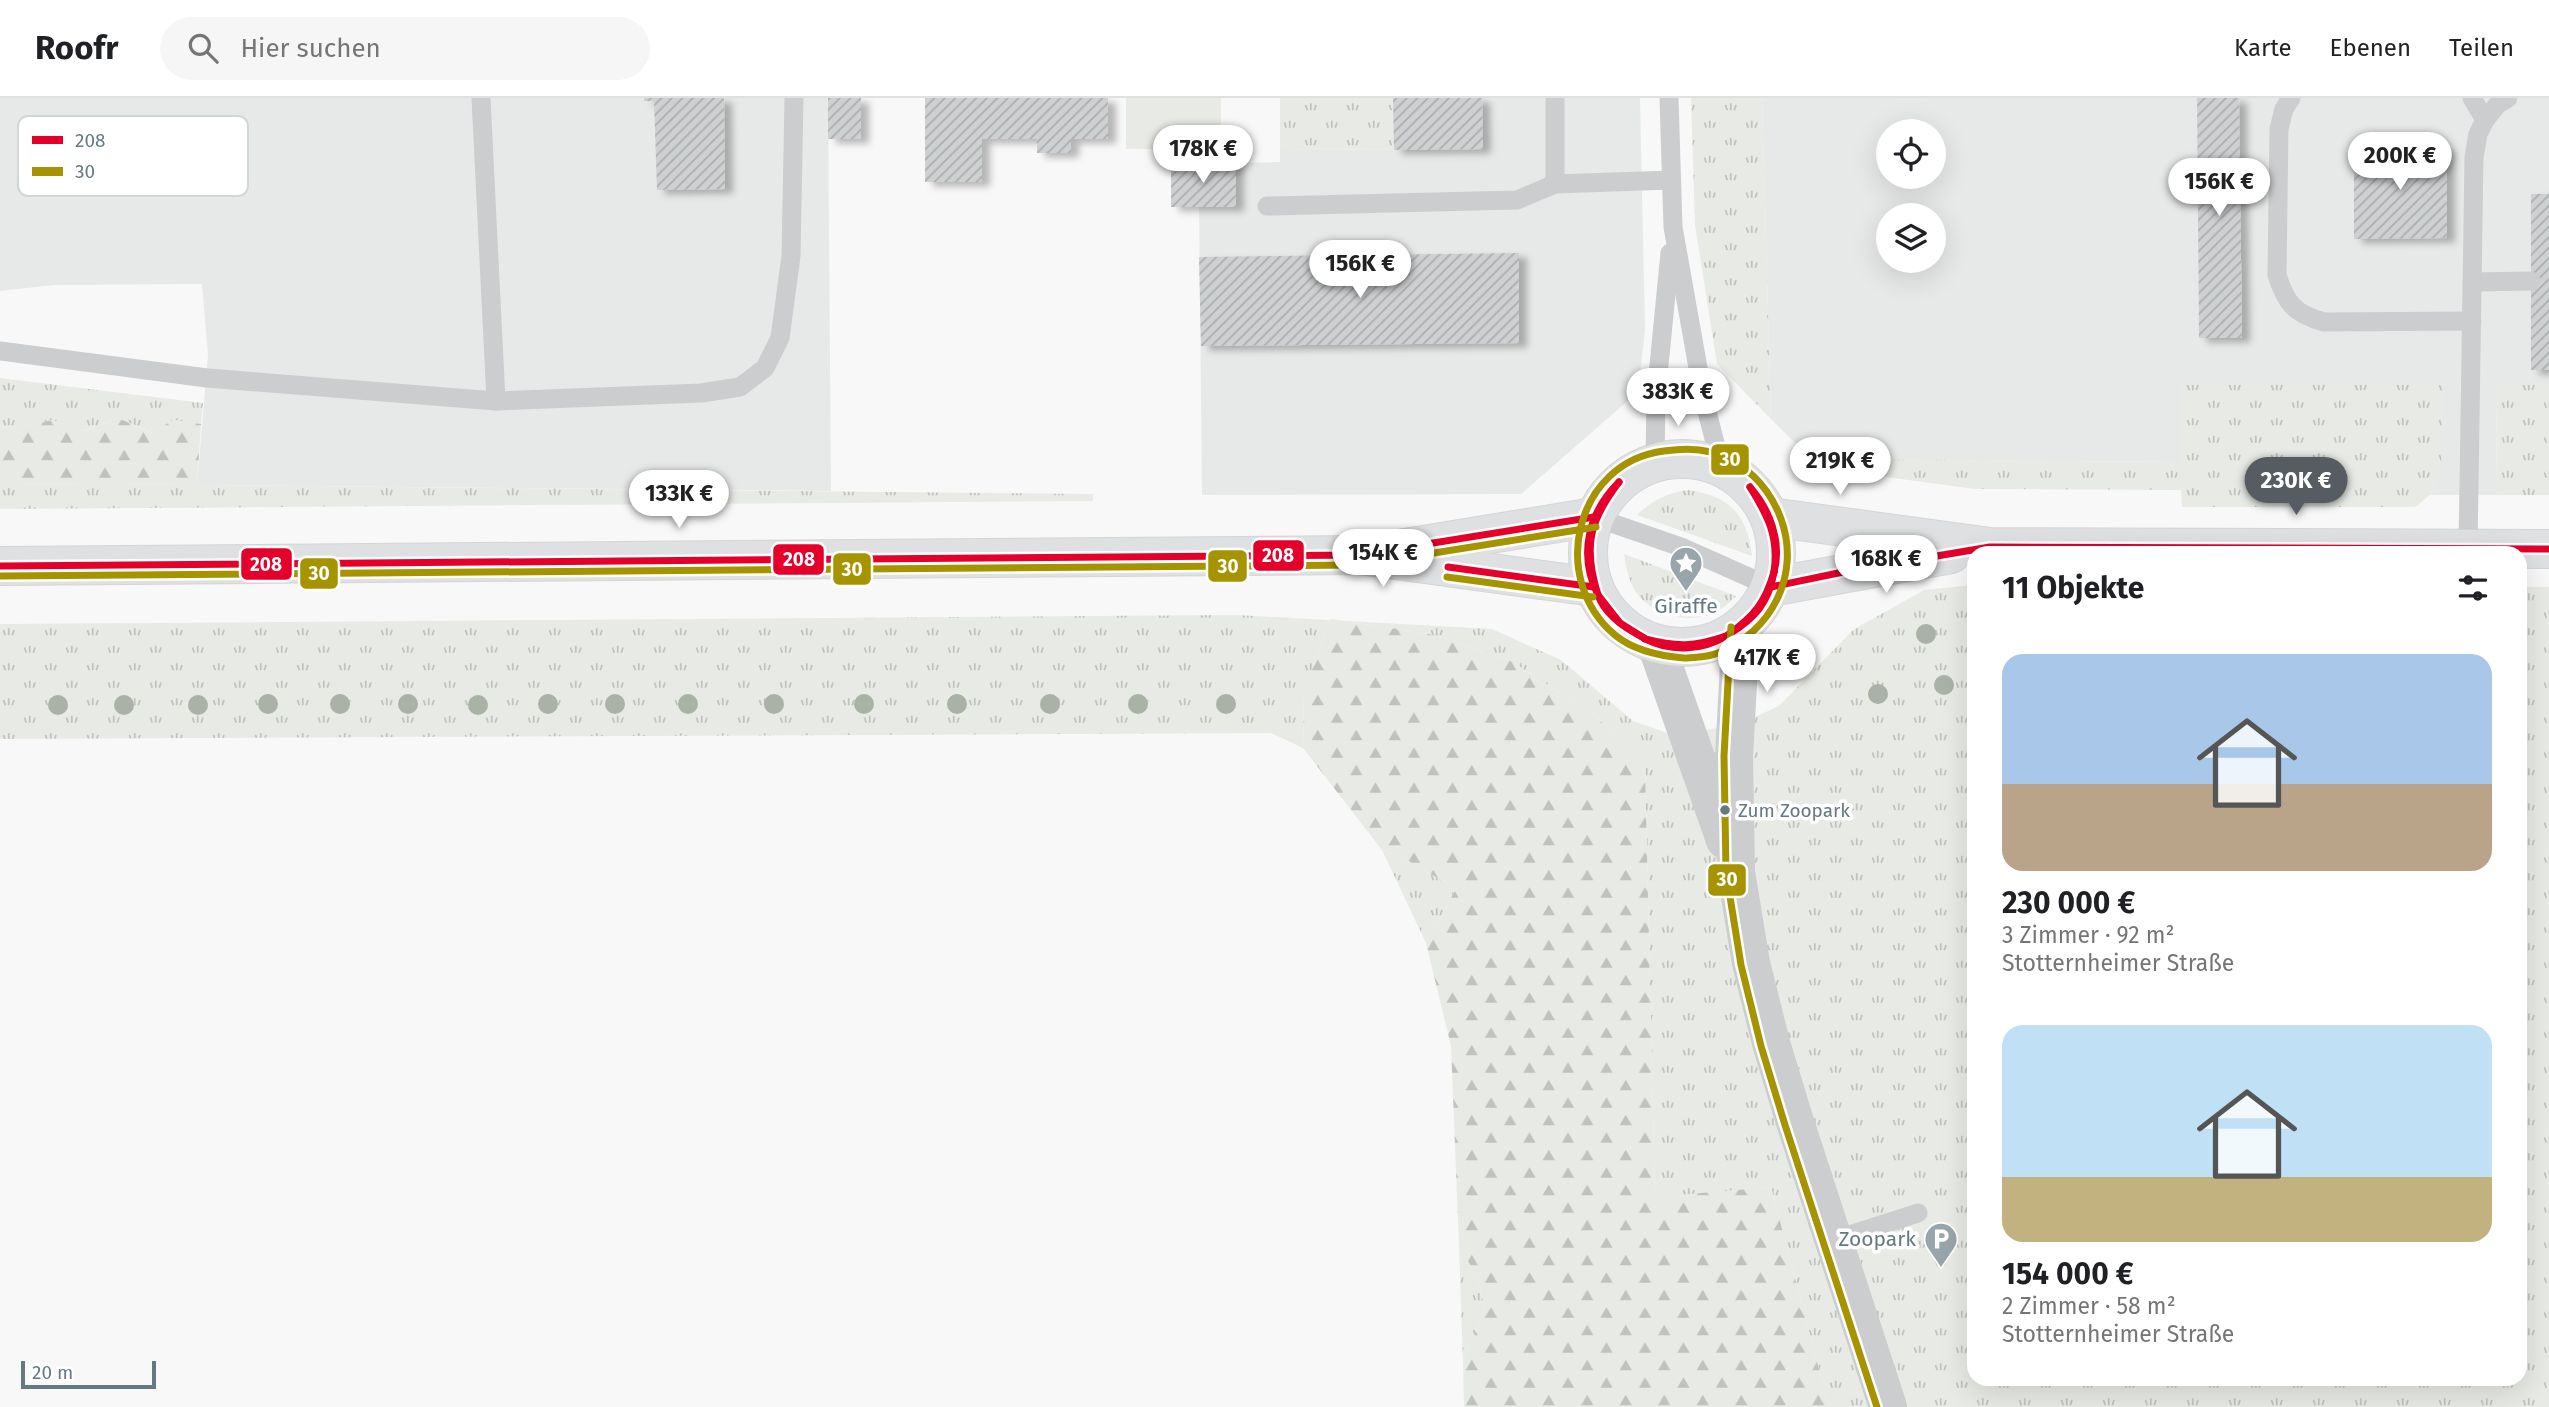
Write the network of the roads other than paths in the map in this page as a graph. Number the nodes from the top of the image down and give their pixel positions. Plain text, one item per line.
1 (481, 98) edge
2 (794, 98) edge
3 (1555, 98) edge
4 (1669, 98) edge
5 (2291, 98) edge
6 (2472, 98) edge
7 (2508, 98) edge
8 (2485, 120) junction
9 (1671, 180) junction
10 (1555, 184) junction
11 (1267, 206) dead end
12 (1673, 227) junction
13 (2530, 281) dead end
14 (2472, 282) junction
15 (2472, 321) junction
16 (0, 351) edge
17 (496, 401) junction
18 (1656, 462) junction
19 (1721, 466) junction
20 (1594, 517) junction
21 (1770, 517) junction
22 (1983, 546) edge
23 (2468, 546) edge
24 (2527, 549) edge
25 (2549, 549) edge
26 (1967, 551) edge
27 (1359, 555) junction
28 (0, 566) edge
29 (1594, 587) junction
30 (1771, 587) junction
31 (1741, 628) junction
32 (1656, 645) junction
33 (1736, 872) junction
34 (1918, 1213) dead end
35 (1833, 1240) junction
36 (1888, 1407) edge

1 - 17 lane
2 - 17 lane
3 - 10 lane
4 - 9 lane
5 - 15 lane
6 - 8 lane
7 - 8 lane
8 - 14 lane
9 - 10 lane
9 - 12 lane
10 - 11 lane
12 - 18 lane
12 - 19 lane
13 - 14 lane
14 - 15 lane
15 - 23 lane
16 - 17 lane
18 - 19 main road
18 - 20 main road
19 - 21 main road
20 - 27 main road
20 - 29 main road
20 - 30 lane
21 - 22 main road
21 - 30 main road
24 - 25 main road
26 - 30 main road
27 - 28 main road
27 - 29 main road
29 - 32 main road
30 - 31 main road
31 - 32 main road
31 - 33 street
32 - 33 street
33 - 35 street
34 - 35 lane
35 - 36 street

